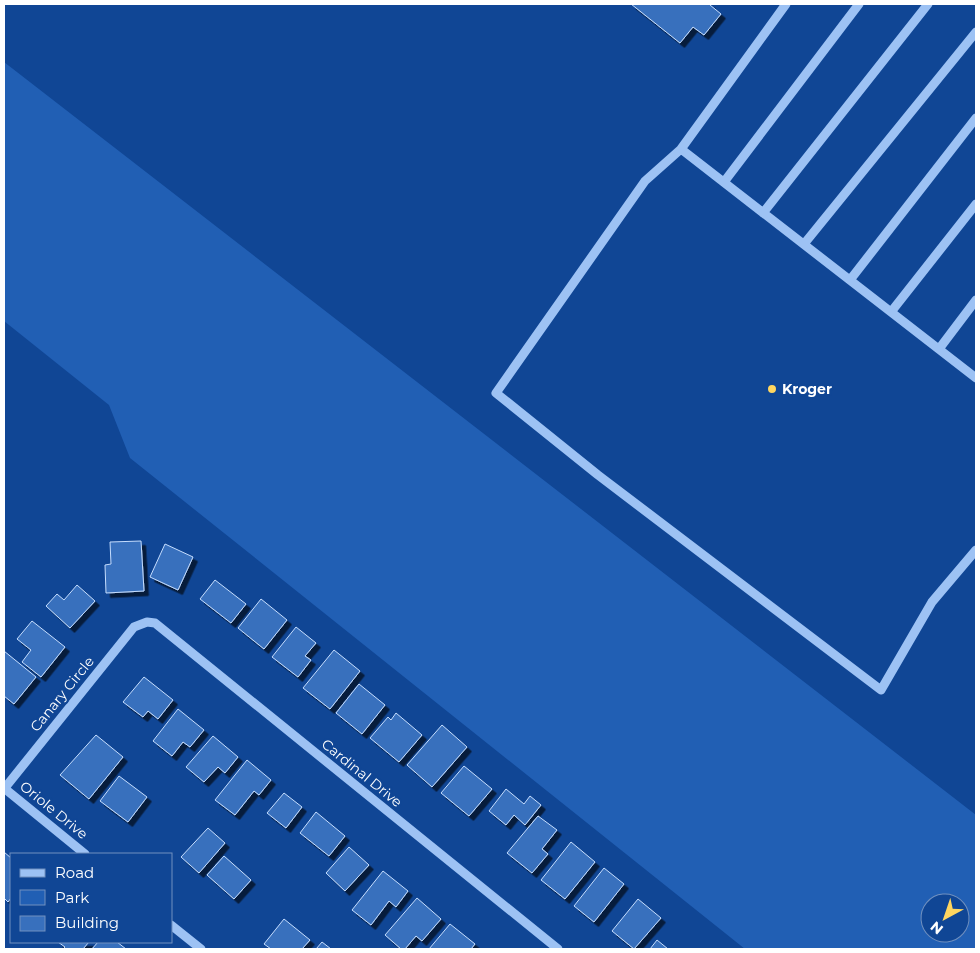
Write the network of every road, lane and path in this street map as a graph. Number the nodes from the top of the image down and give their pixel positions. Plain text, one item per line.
1 (773, 4) edge
2 (859, 4) edge
3 (928, 4) edge
4 (784, 7) edge
5 (976, 32) edge
6 (976, 118) edge
7 (681, 148) junction
8 (724, 182) junction
9 (976, 204) edge
10 (764, 213) junction
11 (804, 244) junction
12 (850, 280) junction
13 (976, 300) edge
14 (891, 312) junction
15 (939, 349) junction
16 (976, 378) edge
17 (976, 550) edge
18 (147, 622) joint
19 (4, 788) edge
20 (84, 853) edge
21 (172, 926) edge
22 (201, 949) edge
23 (558, 949) edge

1 - 4 street
2 - 8 street
3 - 10 street
4 - 7 street
5 - 11 street
6 - 12 street
7 - 8 street
7 - 17 street
8 - 10 street
9 - 14 street
10 - 11 street
11 - 12 street
12 - 14 street
13 - 15 street
14 - 15 street
15 - 16 street
18 - 19 street, Canary Circle
18 - 23 street, Cardinal Drive
19 - 20 street, Oriole Drive
21 - 22 street

